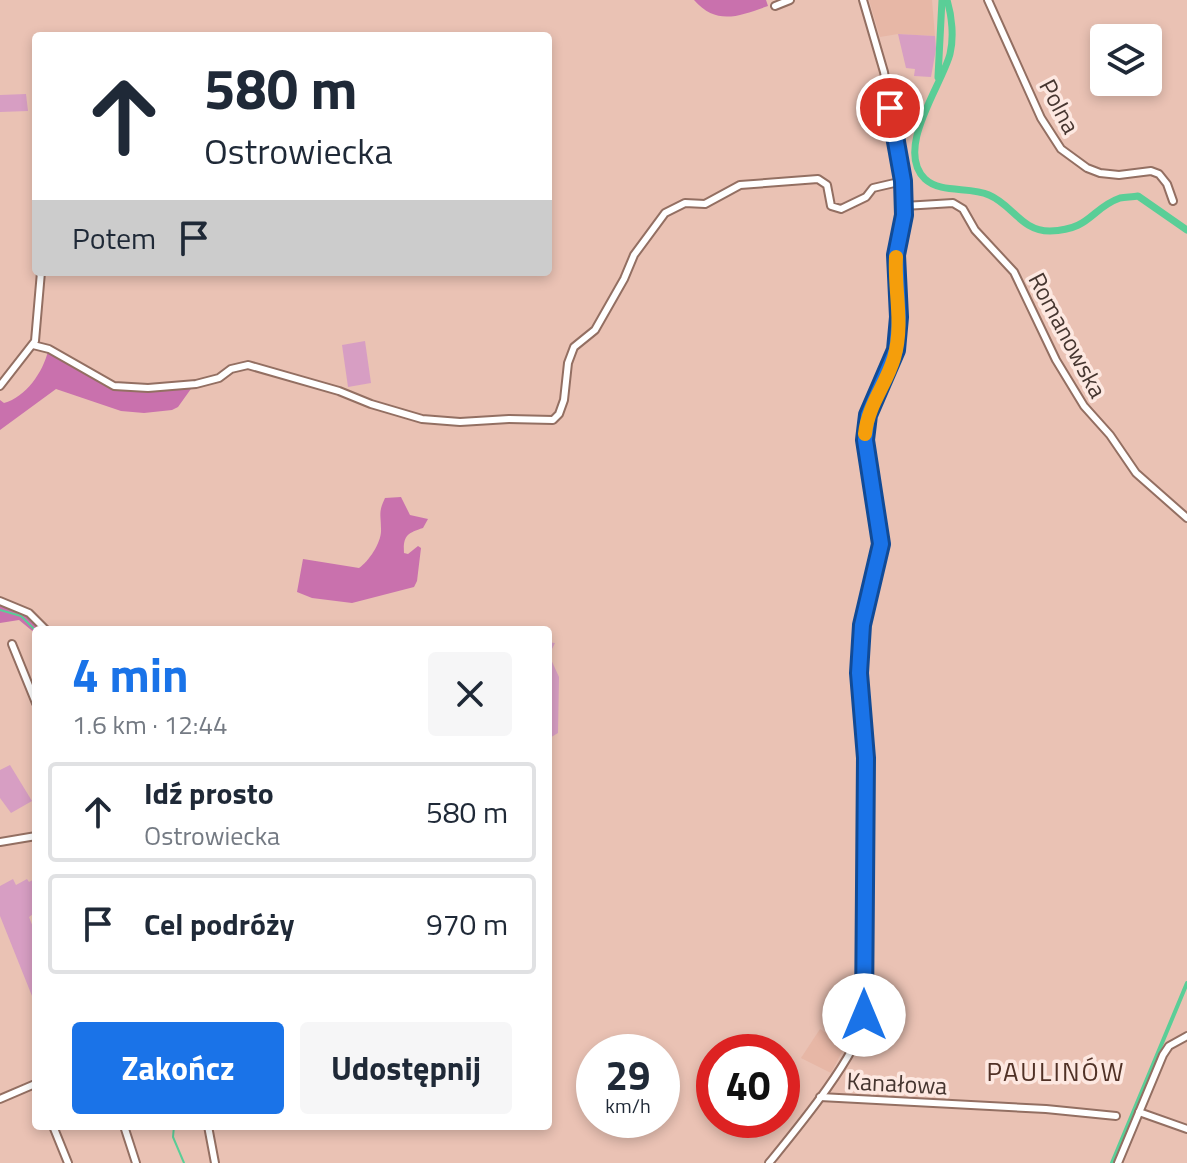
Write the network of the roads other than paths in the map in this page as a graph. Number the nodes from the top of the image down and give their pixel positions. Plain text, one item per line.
1 (790, 0) edge
2 (863, 0) edge
3 (988, 0) edge
4 (775, 6) dead end
5 (903, 181) junction
6 (1173, 201) dead end
7 (904, 206) junction
8 (41, 276) edge
9 (33, 345) junction
10 (0, 386) edge
11 (1187, 518) edge
12 (0, 601) edge
13 (42, 626) edge
14 (12, 644) dead end
15 (32, 693) edge
16 (32, 837) edge
17 (0, 842) edge
18 (1187, 1036) edge
19 (32, 1086) edge
20 (820, 1097) junction
21 (0, 1099) edge
22 (1139, 1112) junction
23 (1116, 1116) dead end
24 (1187, 1129) edge
25 (55, 1130) edge
26 (125, 1130) edge
27 (209, 1130) edge
28 (68, 1163) edge
29 (136, 1163) edge
30 (215, 1163) edge
31 (769, 1163) edge
32 (1118, 1163) edge

1 - 4 street
2 - 5 street
3 - 6 street, Polna
5 - 7 street
5 - 9 street
7 - 11 street, Romanowska
7 - 20 street
8 - 9 street
9 - 10 street
12 - 13 street
14 - 15 street
16 - 17 street
18 - 22 street
19 - 21 street
20 - 23 street, Kanałowa
20 - 31 street
22 - 24 street
22 - 32 street
25 - 28 street
26 - 29 street
27 - 30 street

